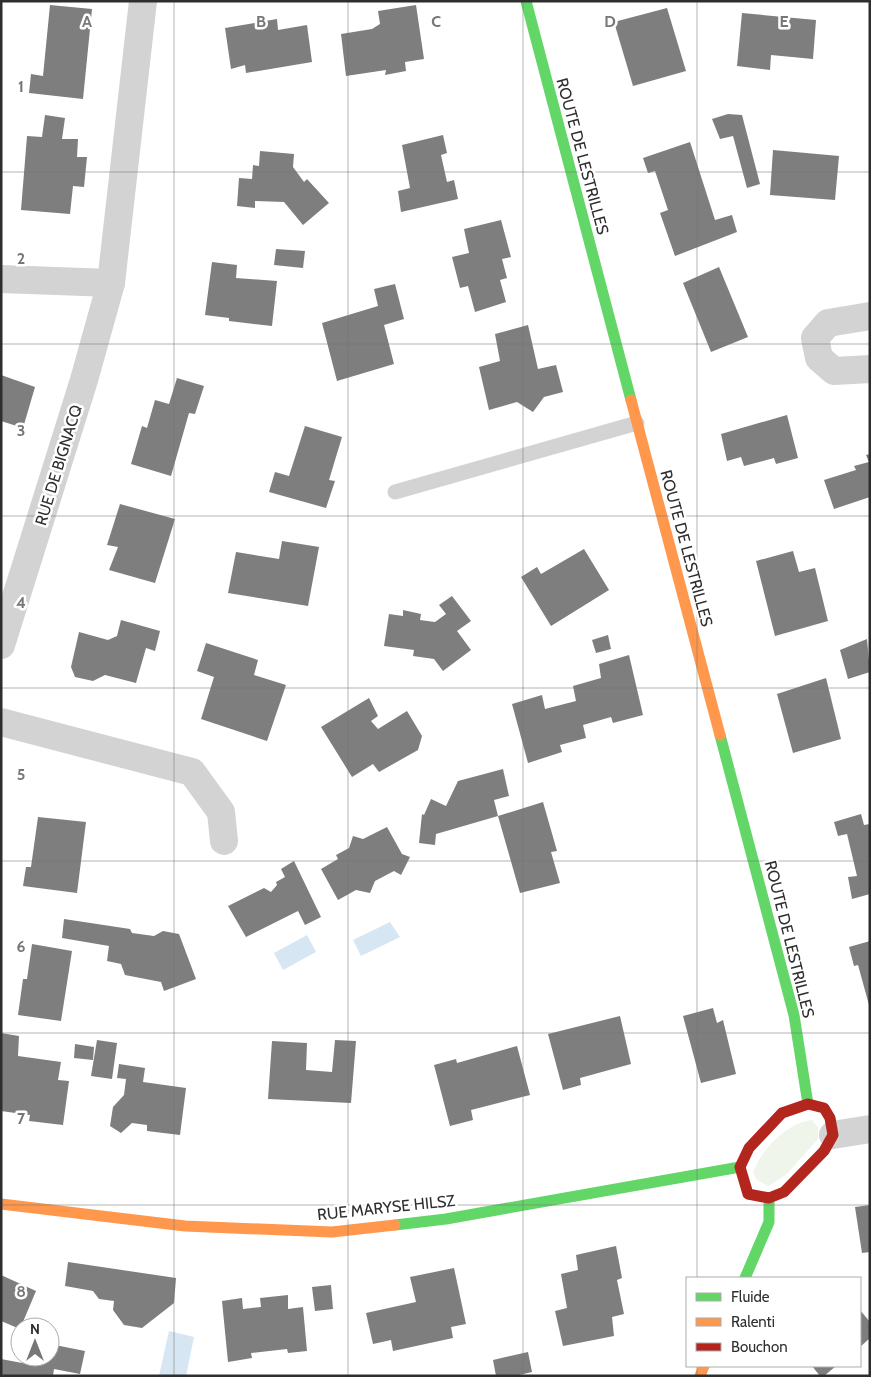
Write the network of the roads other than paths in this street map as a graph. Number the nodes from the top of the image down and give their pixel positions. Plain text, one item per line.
1 (143, 1) edge
2 (526, 1) edge
3 (1, 278) edge
4 (111, 283) junction
5 (870, 316) edge
6 (870, 369) edge
7 (637, 423) junction
8 (395, 492) dead end
9 (1, 645) edge
10 (1, 722) edge
11 (224, 841) dead end
12 (808, 1104) junction
13 (870, 1129) edge
14 (833, 1134) junction
15 (740, 1167) junction
16 (769, 1198) junction
17 (1, 1204) edge
18 (745, 1277) edge

1 - 4 street, RUE DE BIGNACQ
2 - 7 street, ROUTE DE LESTRILLES
3 - 4 street
4 - 9 street, RUE DE BIGNACQ
5 - 6 street
7 - 8 lane
7 - 12 street, ROUTE DE LESTRILLES
10 - 11 street
12 - 14 street
12 - 15 street
13 - 14 street
14 - 16 street
15 - 16 street
15 - 17 street, RUE MARYSE HILSZ
16 - 18 street

